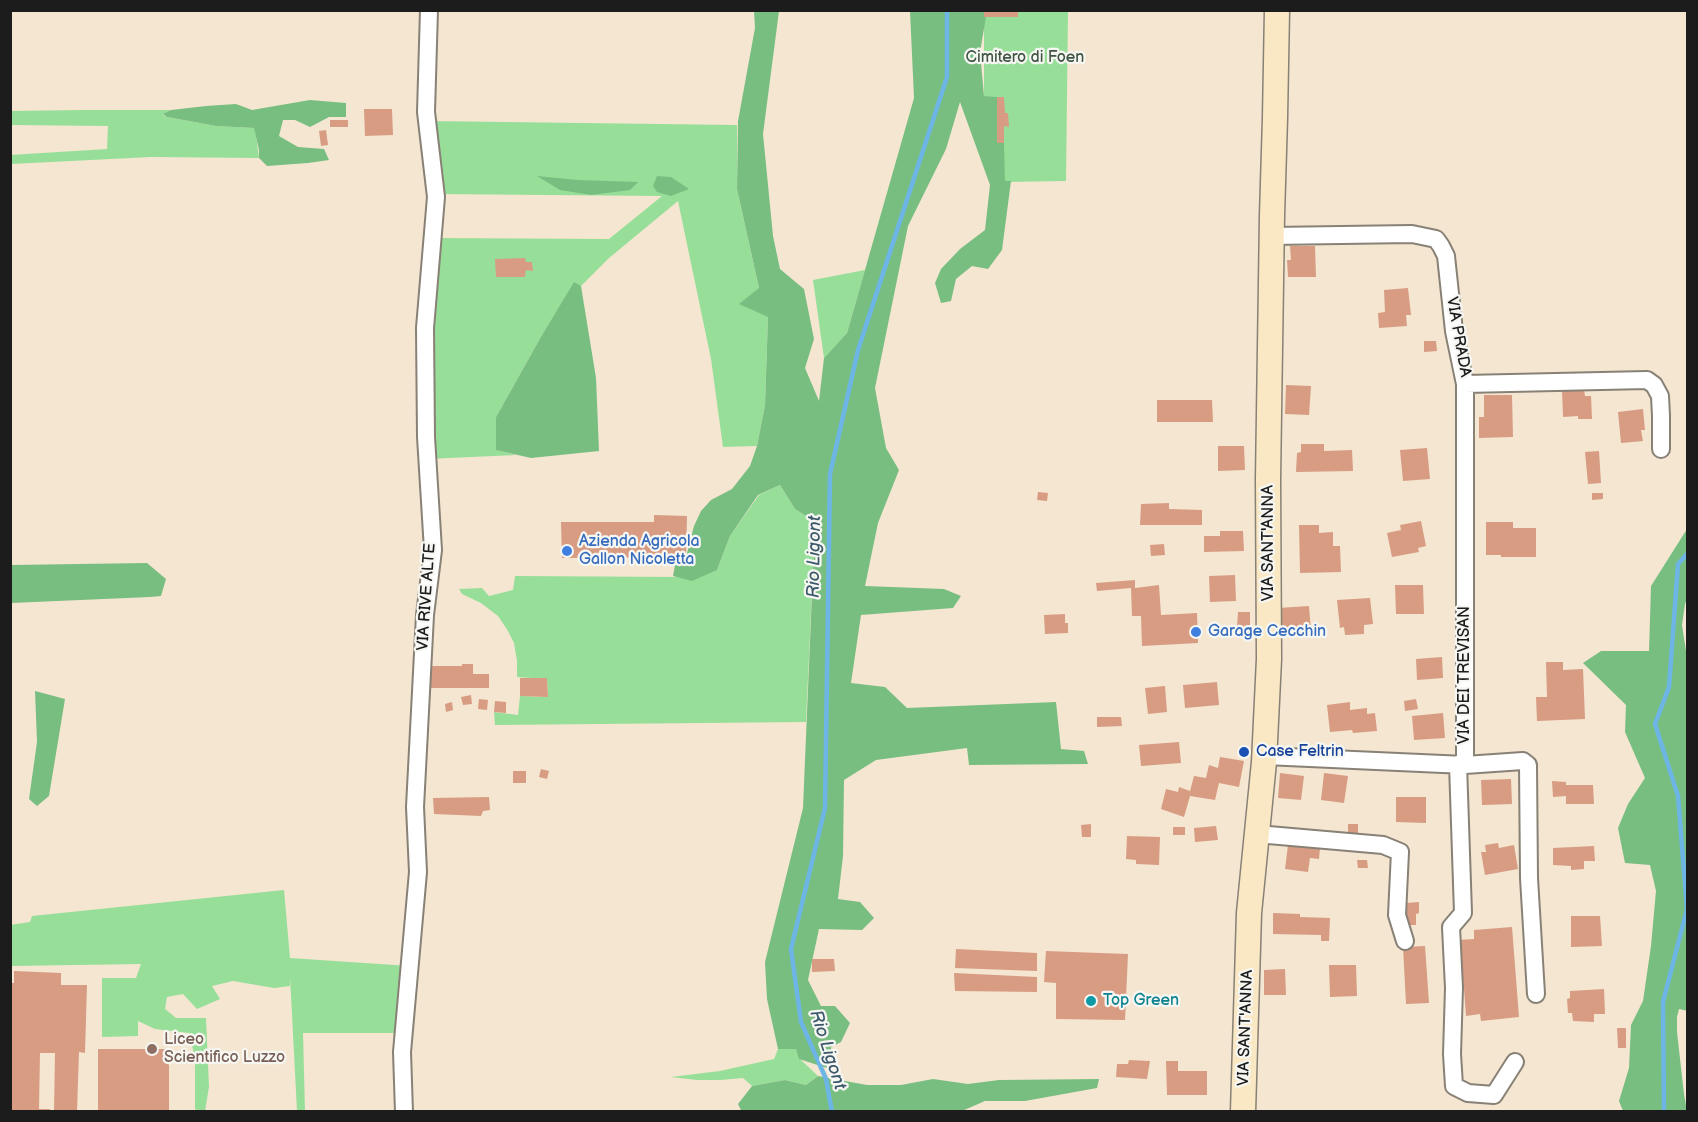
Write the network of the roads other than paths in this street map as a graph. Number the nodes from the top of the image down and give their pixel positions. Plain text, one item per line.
1 (429, 10) edge
2 (1277, 10) edge
3 (1271, 236) junction
4 (1465, 384) junction
5 (1661, 449) dead end
6 (1265, 756) junction
7 (1461, 765) junction
8 (1257, 834) junction
9 (1405, 941) dead end
10 (1536, 994) dead end
11 (1515, 1062) dead end
12 (404, 1112) edge
13 (1243, 1112) edge

1 - 12 street, VIA RIVE ALTE
2 - 3 main road, VIA SANT'ANNA
3 - 4 street, VIA PRADA
3 - 6 main road, VIA SANT'ANNA
4 - 5 street, VIA PRADA
4 - 7 street, VIA DEI TREVISAN
6 - 7 street, VIA DEI TREVISAN
6 - 8 main road, VIA SANT'ANNA
7 - 10 street
7 - 11 street
8 - 9 street
8 - 13 main road, VIA SANT'ANNA

